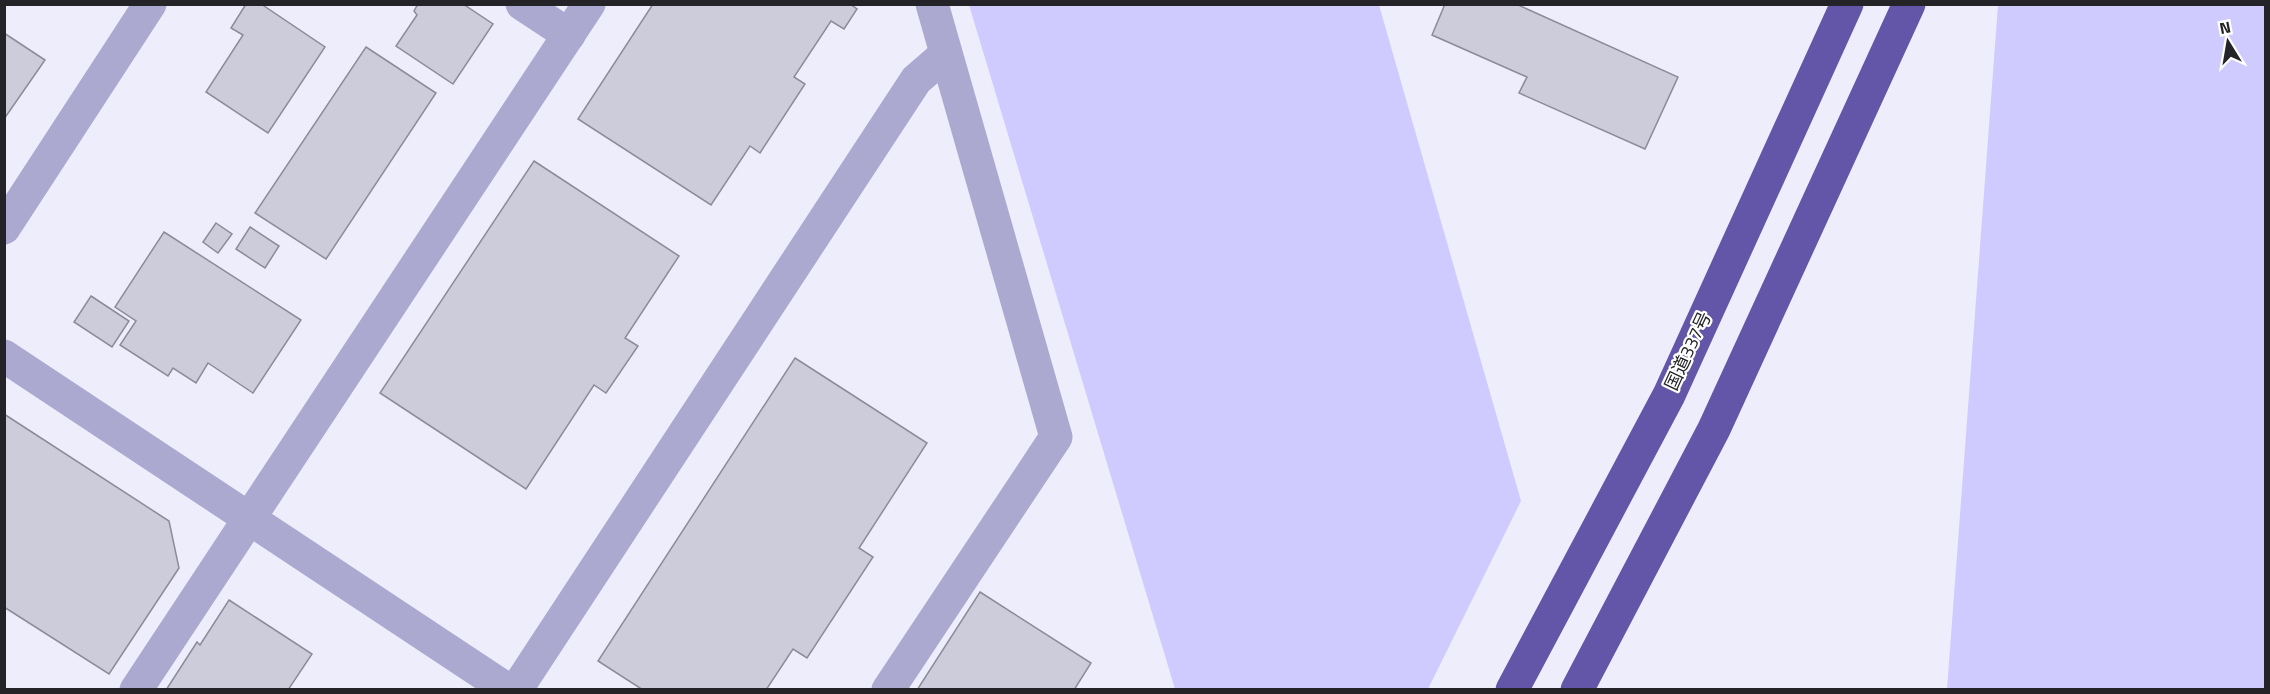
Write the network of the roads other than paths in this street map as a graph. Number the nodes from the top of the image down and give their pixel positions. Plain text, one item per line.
1 (150, 4) edge
2 (522, 4) edge
3 (589, 4) edge
4 (932, 4) edge
5 (1847, 4) edge
6 (1909, 4) edge
7 (569, 35) junction
8 (946, 54) junction
9 (4, 228) edge
10 (4, 356) edge
11 (249, 518) junction
12 (136, 690) edge
13 (508, 690) edge
14 (516, 690) edge
15 (888, 690) edge
16 (1512, 690) edge
17 (1577, 690) edge

1 - 9 street
2 - 7 street
3 - 7 street
4 - 8 street
5 - 16 highway, 国道337号
6 - 17 highway
7 - 11 street
8 - 14 street
8 - 15 street
10 - 11 street
11 - 12 street
11 - 13 street

